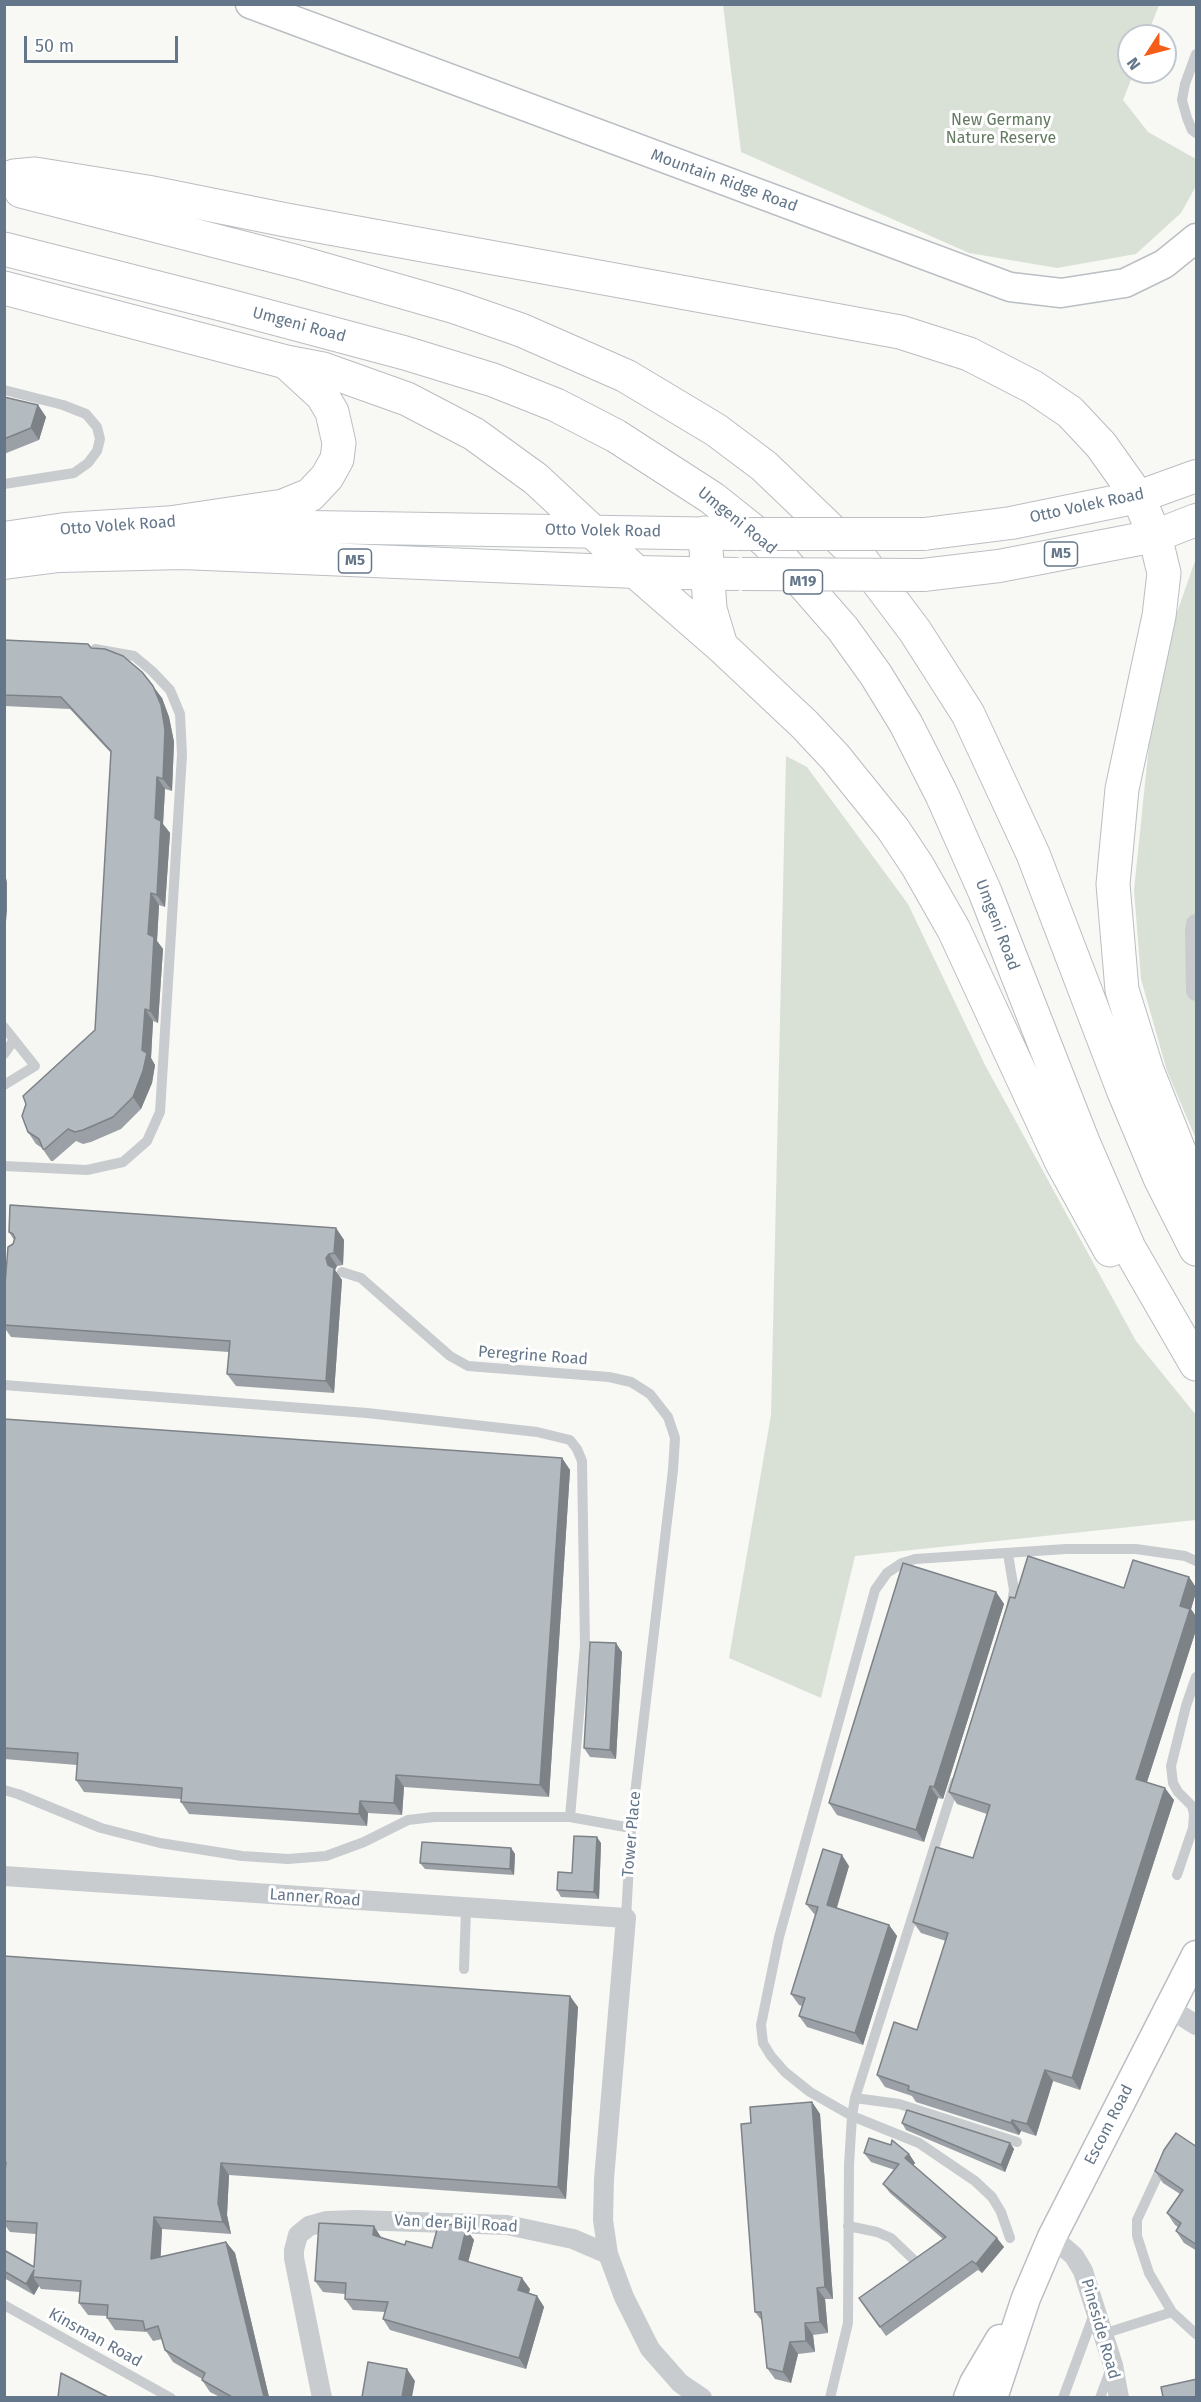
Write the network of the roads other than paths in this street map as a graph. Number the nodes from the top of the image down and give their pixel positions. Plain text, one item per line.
1 (250, 4) edge
2 (1197, 54) edge
3 (1197, 133) edge
4 (4, 180) edge
5 (4, 187) edge
6 (1197, 238) edge
7 (4, 249) edge
8 (4, 288) edge
9 (286, 362) junction
10 (4, 390) edge
11 (1197, 476) edge
12 (4, 484) edge
13 (1138, 497) junction
14 (1197, 520) edge
15 (176, 522) junction
16 (594, 531) junction
17 (721, 534) junction
18 (1155, 536) junction
19 (4, 538) edge
20 (4, 563) edge
21 (636, 572) junction
22 (707, 573) junction
23 (721, 646) junction
24 (82, 648) edge
25 (1197, 924) edge
26 (1197, 991) edge
27 (4, 1027) edge
28 (14, 1040) junction
29 (4, 1054) edge
30 (4, 1085) edge
31 (4, 1166) edge
32 (1197, 1193) edge
33 (1197, 1249) edge
34 (342, 1272) dead end
35 (1197, 1364) edge
36 (1197, 1382) edge
37 (4, 1385) edge
38 (668, 1417) joint
39 (1008, 1554) junction
40 (1197, 1561) edge
41 (1007, 1620) edge
42 (1197, 1677) edge
43 (957, 1776) edge
44 (4, 1790) edge
45 (570, 1817) junction
46 (631, 1828) junction
47 (1177, 1875) dead end
48 (4, 1876) edge
49 (466, 1909) junction
50 (626, 1918) junction
51 (1197, 1954) edge
52 (464, 1969) dead end
53 (1168, 2008) junction
54 (1197, 2025) edge
55 (855, 2098) junction
56 (852, 2116) junction
57 (1017, 2142) edge
58 (1170, 2149) edge
59 (848, 2226) junction
60 (1052, 2237) junction
61 (1010, 2238) dead end
62 (608, 2254) junction
63 (914, 2260) edge
64 (1026, 2298) junction
65 (4, 2305) edge
66 (1095, 2310) junction
67 (1172, 2312) junction
68 (1103, 2334) junction
69 (1197, 2334) edge
70 (1113, 2365) junction
71 (171, 2397) edge
72 (322, 2397) edge
73 (702, 2397) edge
74 (830, 2397) edge
75 (968, 2397) edge
76 (993, 2397) edge
77 (1063, 2397) edge
78 (1100, 2397) edge
79 (1119, 2397) edge

1 - 6 street, Mountain Ridge Road
2 - 3 lane
4 - 13 highway
5 - 33 highway
7 - 35 highway, Umgeni Road / M19
8 - 9 highway
9 - 15 highway
9 - 16 highway
10 - 12 lane
11 - 13 main road, Otto Volek Road / M5
13 - 17 main road, Otto Volek Road / M5, bridge
13 - 18 highway
14 - 18 main road, Otto Volek Road / M5
15 - 16 main road, Otto Volek Road / M5
15 - 19 main road, Otto Volek Road / M5
16 - 17 main road, Otto Volek Road / M5
16 - 21 highway
17 - 22 highway
18 - 22 main road, Otto Volek Road / M5, bridge
18 - 32 highway
20 - 21 main road, Otto Volek Road / M5
21 - 22 main road, Otto Volek Road / M5
21 - 23 highway
22 - 23 highway
23 - 36 highway
24 - 31 lane
25 - 26 street
27 - 28 lane
28 - 29 lane
28 - 30 lane
34 - 38 lane, Peregrine Road
37 - 45 lane
38 - 46 lane, Tower Place
39 - 40 lane
39 - 41 lane
39 - 56 lane
42 - 47 lane
43 - 55 lane
44 - 45 lane
45 - 46 lane
46 - 50 lane, Tower Place
48 - 49 street, Lanner Road
49 - 50 street, Lanner Road
49 - 52 lane
50 - 62 street, Tower Place
51 - 53 street, Escom Road
53 - 54 street
53 - 60 street, Escom Road
55 - 56 lane
55 - 57 lane
56 - 59 lane
56 - 61 lane
58 - 67 lane
59 - 63 lane
59 - 74 lane
60 - 64 street, Escom Road
60 - 66 street, Pineside Road
62 - 72 street, Van der Bijl Road
62 - 73 street
64 - 75 street, Escom Road
64 - 76 street, Escom Road
65 - 71 lane, Kinsman Road
66 - 68 street, Pineside Road
66 - 77 lane
67 - 68 lane
67 - 69 lane
68 - 70 street, Pineside Road
70 - 78 lane
70 - 79 street, Pineside Road

